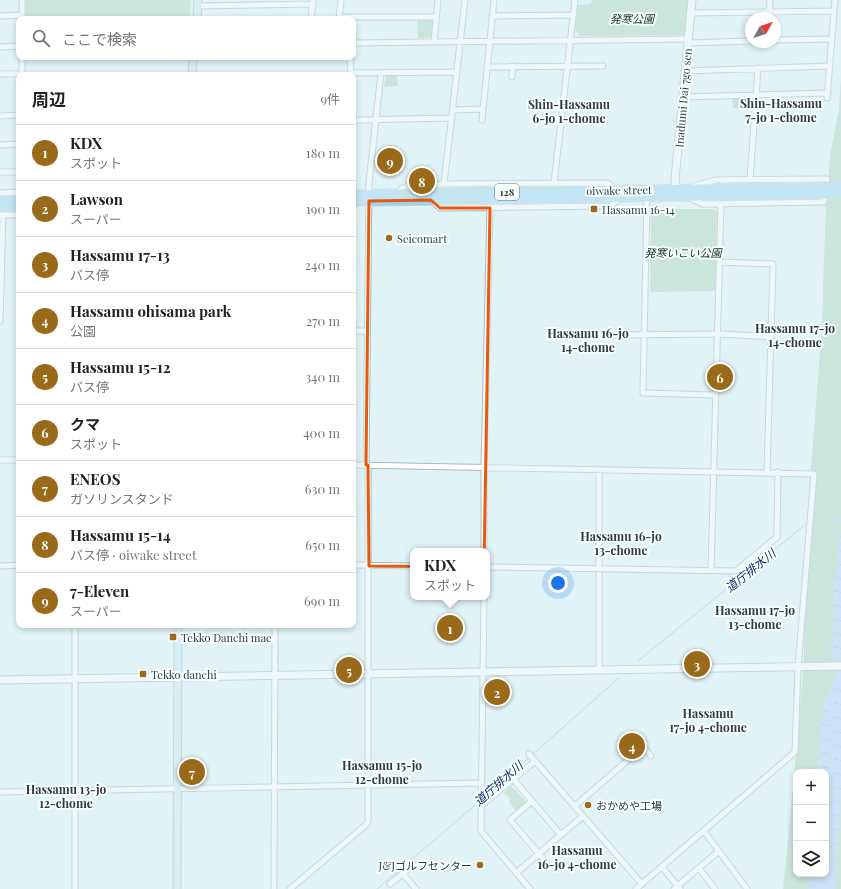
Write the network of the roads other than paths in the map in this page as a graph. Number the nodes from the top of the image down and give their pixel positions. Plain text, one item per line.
1 (22, 0) edge
2 (341, 0) edge
3 (438, 0) edge
4 (465, 0) edge
5 (494, 0) edge
6 (575, 0) edge
7 (692, 0) edge
8 (770, 0) edge
9 (834, 0) edge
10 (313, 2) edge
11 (198, 3) edge
12 (834, 11) junction
13 (745, 12) edge
14 (770, 12) joint
15 (690, 13) junction
16 (574, 15) junction
17 (0, 16) edge
18 (22, 16) edge
19 (197, 16) edge
20 (311, 16) edge
21 (339, 16) edge
22 (492, 16) junction
23 (16, 17) edge
24 (436, 17) junction
25 (356, 18) edge
26 (832, 39) junction
27 (570, 40) junction
28 (781, 40) edge
29 (688, 41) junction
30 (745, 41) edge
31 (434, 42) junction
32 (461, 42) junction
33 (490, 42) junction
34 (356, 43) edge
35 (16, 46) edge
36 (0, 47) edge
37 (22, 60) edge
38 (193, 60) edge
39 (350, 60) edge
40 (513, 66) junction
41 (567, 66) junction
42 (603, 66) dead end
43 (830, 66) junction
44 (487, 67) junction
45 (758, 68) junction
46 (685, 71) junction
47 (22, 72) edge
48 (192, 72) edge
49 (351, 72) edge
50 (457, 72) junction
51 (356, 73) edge
52 (382, 73) junction
53 (0, 74) edge
54 (16, 75) edge
55 (512, 77) dead end
56 (757, 94) junction
57 (683, 97) junction
58 (483, 109) junction
59 (453, 110) junction
60 (0, 116) edge
61 (16, 116) edge
62 (452, 118) junction
63 (356, 120) edge
64 (375, 120) junction
65 (482, 120) dead end
66 (0, 144) edge
67 (16, 144) edge
68 (0, 172) edge
69 (16, 172) edge
70 (750, 180) junction
71 (554, 183) junction
72 (444, 184) junction
73 (841, 186) edge
74 (617, 190) junction
75 (795, 191) junction
76 (16, 192) edge
77 (676, 192) junction
78 (686, 192) junction
79 (0, 193) edge
80 (398, 193) junction
81 (841, 193) edge
82 (356, 195) edge
83 (647, 197) junction
84 (369, 198) junction
85 (620, 198) junction
86 (0, 200) edge
87 (16, 200) edge
88 (431, 200) junction
89 (356, 201) edge
90 (721, 204) junction
91 (16, 208) edge
92 (490, 208) junction
93 (1, 213) edge
94 (16, 215) edge
95 (719, 262) junction
96 (0, 321) edge
97 (367, 331) junction
98 (356, 332) edge
99 (612, 335) dead end
100 (644, 335) junction
101 (717, 335) junction
102 (771, 337) junction
103 (715, 395) junction
104 (0, 460) edge
105 (16, 460) edge
106 (356, 464) edge
107 (367, 465) junction
108 (484, 467) junction
109 (599, 469) junction
110 (712, 471) junction
111 (767, 472) junction
112 (778, 472) junction
113 (484, 548) edge
114 (356, 565) edge
115 (0, 566) edge
116 (16, 566) edge
117 (369, 566) junction
118 (410, 566) edge
119 (490, 567) edge
120 (599, 569) junction
121 (711, 571) junction
122 (484, 600) edge
123 (75, 628) edge
124 (178, 628) edge
125 (275, 628) edge
126 (841, 666) edge
127 (802, 667) junction
128 (599, 670) junction
129 (483, 672) junction
130 (369, 674) junction
131 (274, 676) junction
132 (178, 678) junction
133 (74, 679) junction
134 (0, 680) edge
135 (636, 738) dead end
136 (643, 747) junction
137 (528, 754) dead end
138 (651, 756) dead end
139 (534, 760) junction
140 (513, 779) junction
141 (482, 784) junction
142 (369, 786) junction
143 (275, 787) junction
144 (178, 789) junction
145 (75, 791) junction
146 (0, 792) edge
147 (532, 801) junction
148 (482, 804) junction
149 (575, 806) junction
150 (583, 816) junction
151 (704, 831) junction
152 (561, 835) junction
153 (719, 851) junction
154 (539, 854) junction
155 (547, 863) dead end
156 (413, 865) dead end
157 (662, 867) junction
158 (699, 868) junction
159 (516, 873) junction
160 (402, 874) junction
161 (390, 884) dead end
162 (642, 884) junction
163 (677, 888) edge
164 (75, 889) edge
165 (177, 889) edge
166 (274, 889) edge
167 (290, 889) edge
168 (416, 889) edge
169 (530, 889) edge
170 (636, 889) edge
171 (715, 889) edge
172 (748, 889) edge

1 - 18 street
2 - 21 street
3 - 24 street
4 - 32 street
5 - 22 street
6 - 16 street
7 - 15 street, Inadumi Dai 7go sen
8 - 14 street
9 - 12 street
10 - 11 street
10 - 20 street
11 - 19 main road
12 - 14 street
12 - 26 street
13 - 15 street
15 - 29 street, Inadumi Dai 7go sen
16 - 22 street
16 - 27 street
17 - 23 street
22 - 33 street
24 - 25 street
24 - 31 street
26 - 28 street
26 - 43 street
27 - 29 street
27 - 33 street
27 - 41 street
29 - 30 street
29 - 46 street, Inadumi Dai 7go sen
31 - 32 street
31 - 34 street
32 - 33 street
32 - 50 street
33 - 44 street
35 - 36 street
37 - 47 street
38 - 48 main road
39 - 49 street
40 - 41 street
40 - 44 street
40 - 55 street
41 - 42 street
41 - 71 street
43 - 45 street
43 - 56 street
44 - 58 street
45 - 46 street
45 - 56 street
46 - 57 street, Inadumi Dai 7go sen
50 - 52 street
50 - 59 street
51 - 52 street
52 - 64 street
53 - 54 street
56 - 57 street
56 - 70 street
57 - 77 street, Inadumi Dai 7go sen
58 - 59 street
58 - 65 street
59 - 62 street
60 - 61 street
62 - 64 street
62 - 72 street
63 - 64 street
64 - 84 street
66 - 67 street
68 - 69 street
70 - 78 street
70 - 90 street
71 - 72 street
71 - 74 street
72 - 80 street
73 - 75 main road, oiwake street / 128, bridge
74 - 77 main road, oiwake street / 128
74 - 80 main road, oiwake street / 128
75 - 78 main road, oiwake street / 128
75 - 81 main road, oiwake street / 128, bridge
76 - 79 street
77 - 78 main road, oiwake street / 128
77 - 83 main road, 128
78 - 90 street
80 - 84 main road, 128
82 - 84 main road, 128
83 - 85 main road, 128
83 - 100 street
84 - 88 main road, 128
84 - 89 main road, 128
84 - 97 street
85 - 88 main road, oiwake street / 128
85 - 92 street
86 - 87 main road
88 - 92 street
90 - 95 street
91 - 93 main road
92 - 108 street
93 - 94 street
93 - 96 street
95 - 101 street
95 - 102 street
97 - 98 street
97 - 107 street
99 - 100 street
100 - 101 street
100 - 103 street
101 - 102 street
101 - 103 street
102 - 111 street
103 - 110 street
104 - 105 street
106 - 107 street
107 - 108 street
107 - 117 street
108 - 109 street
108 - 113 street
109 - 110 street
109 - 120 street
110 - 111 street
110 - 121 street
111 - 112 street
112 - 121 street
112 - 127 street
114 - 117 street
115 - 116 street
117 - 118 street
117 - 130 street
119 - 120 street
120 - 121 street
120 - 128 street
122 - 129 street
123 - 133 street
124 - 132 main road
125 - 131 street
126 - 127 street
127 - 128 street
127 - 151 street
128 - 129 street
129 - 130 street
129 - 141 street
130 - 131 street
130 - 142 street
131 - 132 street
131 - 143 street
132 - 133 street
132 - 144 main road
133 - 134 street
133 - 145 street
135 - 136 street
136 - 138 street
136 - 149 street
137 - 139 street
139 - 140 street
139 - 149 street
140 - 147 street
140 - 148 street
141 - 142 street
141 - 148 street
142 - 143 street
142 - 167 street
143 - 144 street
143 - 166 street
144 - 145 street
144 - 165 main road
145 - 146 street
145 - 164 street
147 - 152 street
147 - 154 street
148 - 159 street
149 - 150 street
150 - 152 street
150 - 162 street
151 - 153 street
151 - 157 street
152 - 154 street
153 - 158 street
153 - 172 street
154 - 155 street
154 - 159 street
156 - 160 street
157 - 162 street
157 - 163 street
158 - 163 street
158 - 171 street
159 - 169 street
160 - 161 street
160 - 168 street
162 - 170 street

